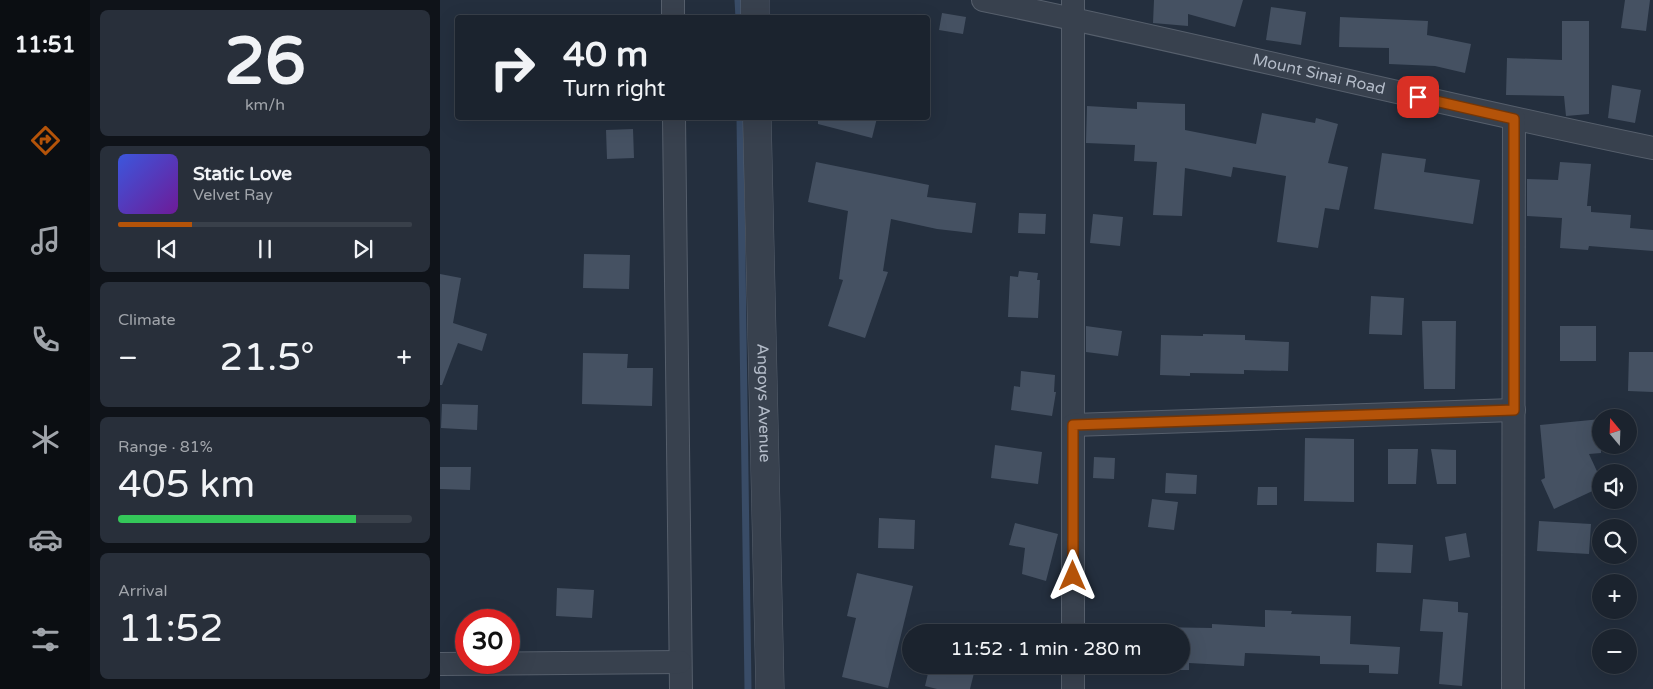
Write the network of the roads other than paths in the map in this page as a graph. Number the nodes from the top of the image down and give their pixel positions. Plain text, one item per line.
1 (672, 0) edge
2 (755, 0) edge
3 (984, 0) edge
4 (1073, 9) edge
5 (673, 15) edge
6 (755, 15) edge
7 (1514, 119) junction
8 (674, 120) edge
9 (757, 120) edge
10 (1653, 148) edge
11 (1514, 410) junction
12 (1073, 425) junction
13 (1073, 624) edge
14 (680, 662) junction
15 (440, 664) edge
16 (1073, 674) edge
17 (681, 689) edge
18 (770, 689) edge
19 (1073, 689) edge
20 (1513, 689) edge

1 - 5 street
2 - 6 street
3 - 4 street, Mount Sinai Road
4 - 7 street, Mount Sinai Road
4 - 12 street
7 - 10 street, Mount Sinai Road
7 - 11 street
8 - 14 street
9 - 18 street, Angoys Avenue
11 - 12 street
11 - 20 street
12 - 13 street
14 - 15 street
14 - 17 street
16 - 19 street

